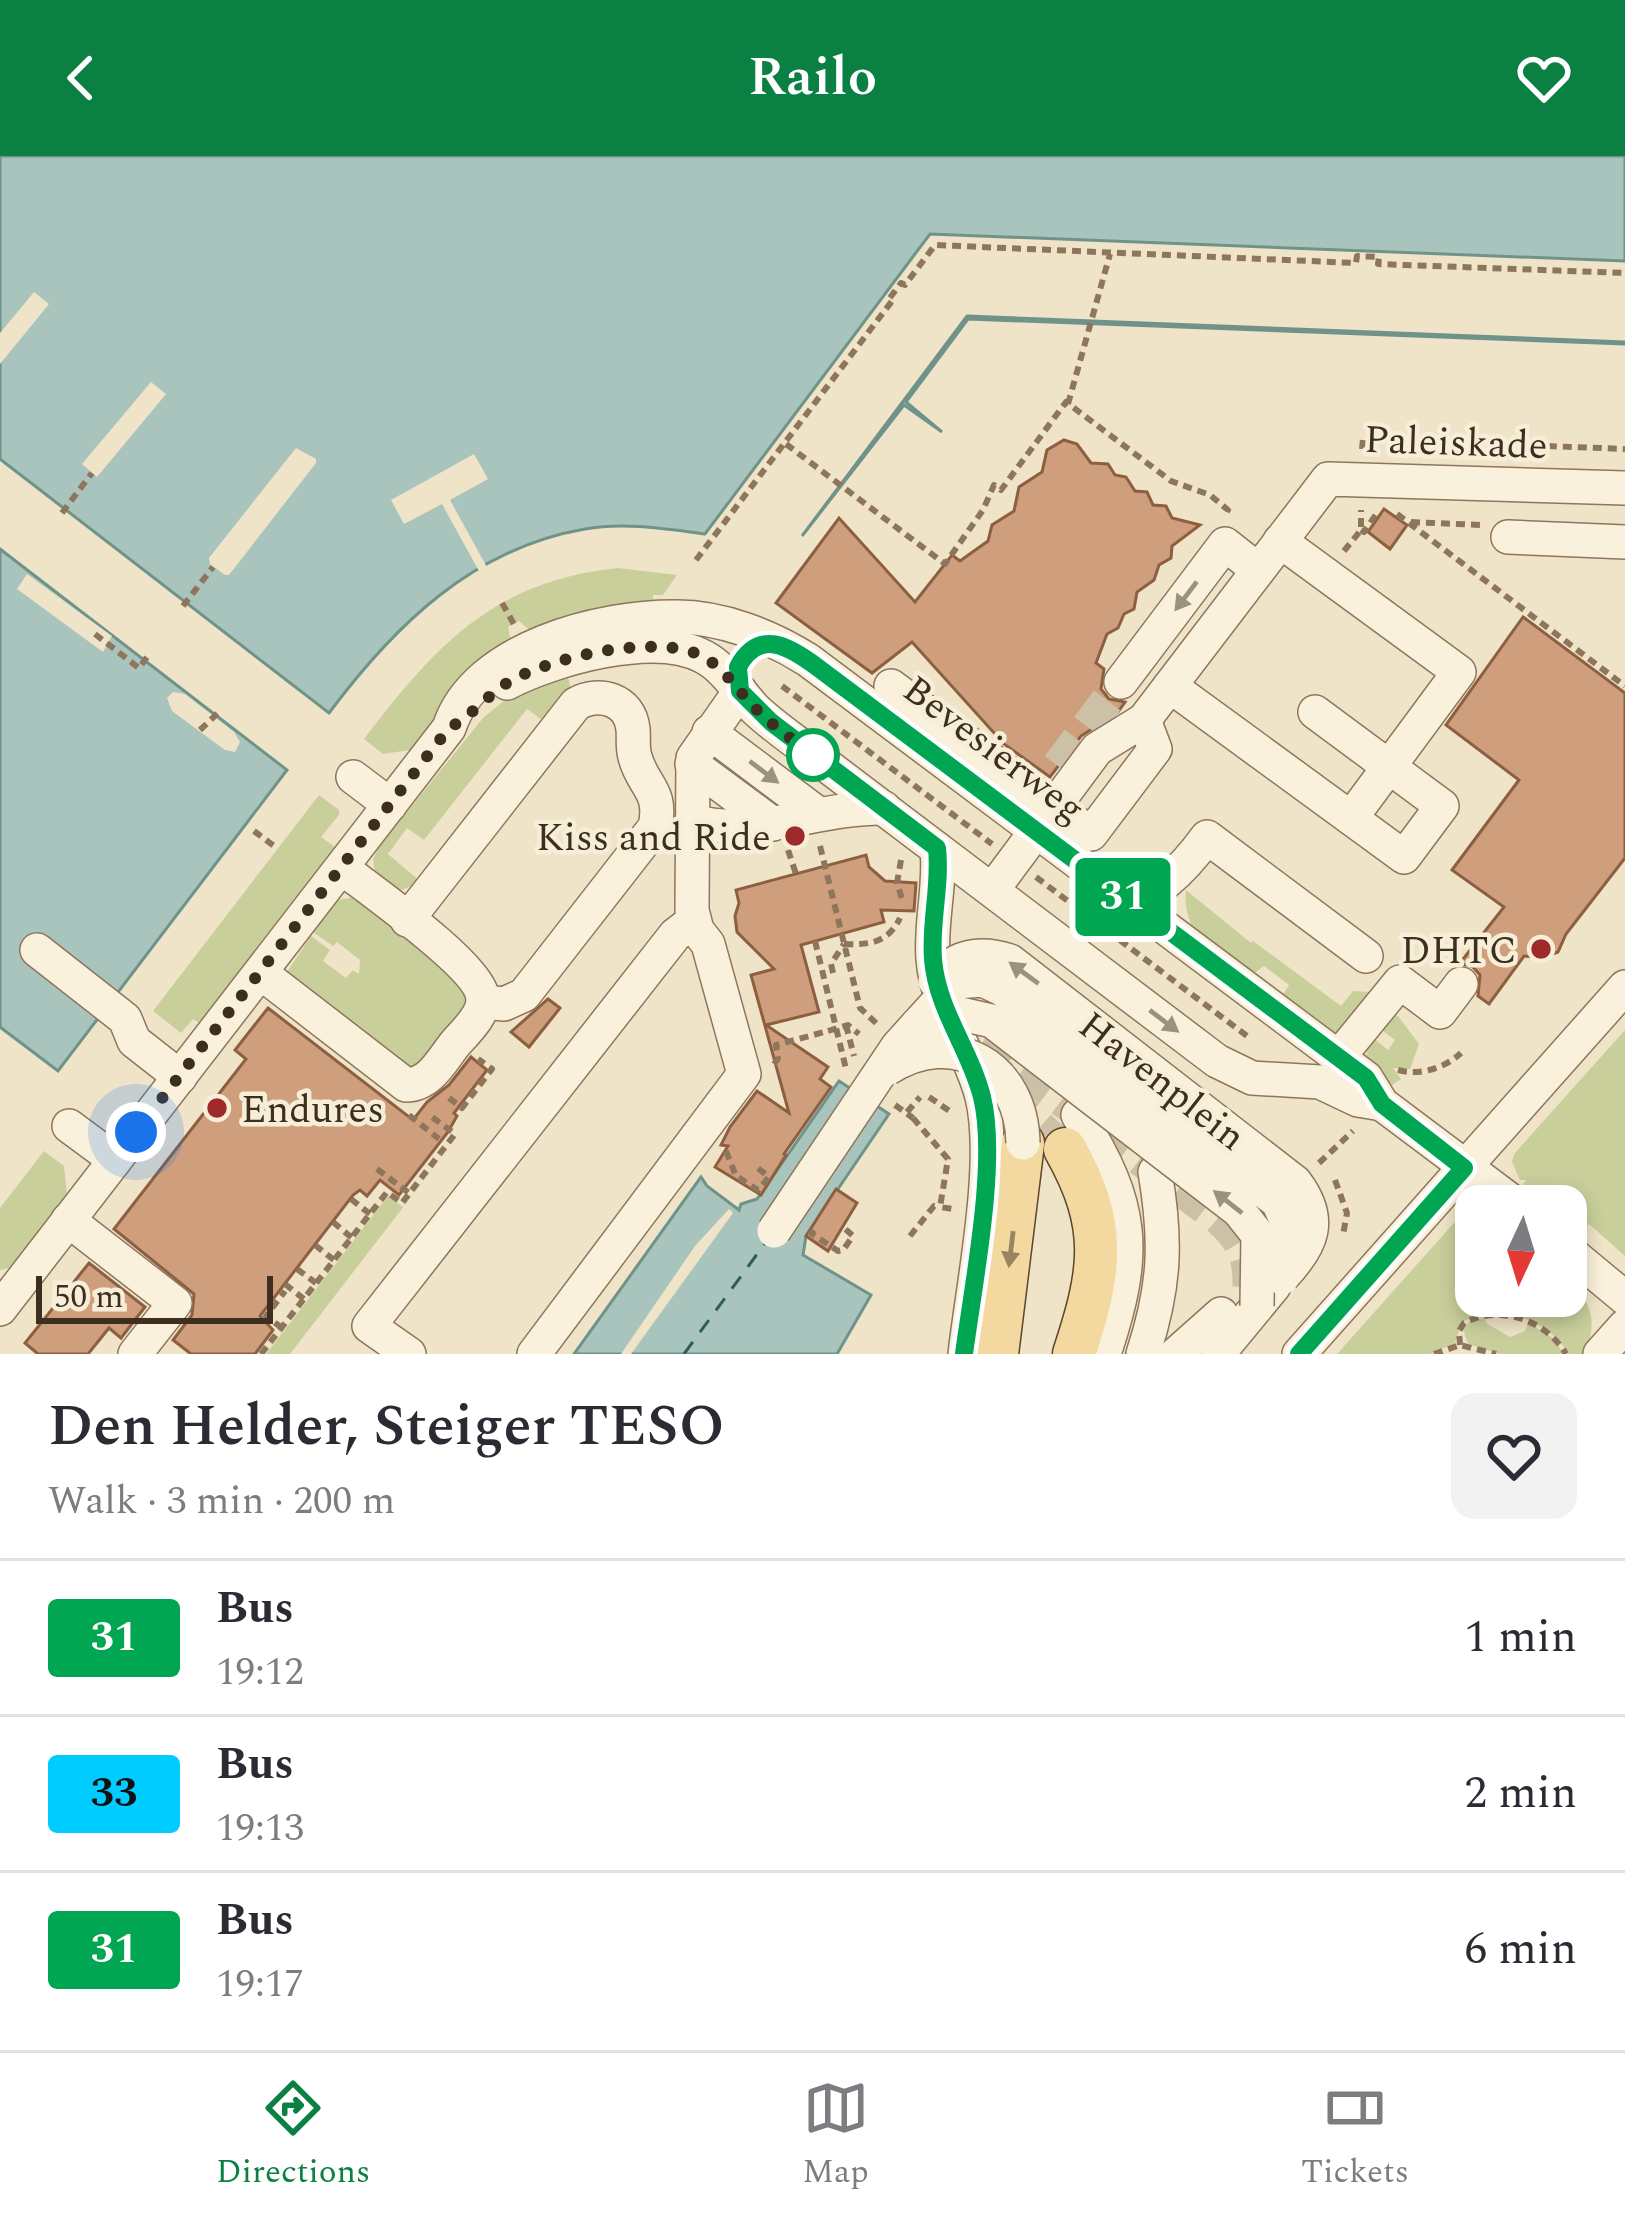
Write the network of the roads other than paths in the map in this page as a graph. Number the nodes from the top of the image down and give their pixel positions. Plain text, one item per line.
1 (1625, 488) edge
2 (1508, 537) dead end
3 (1280, 542) junction
4 (1625, 542) edge
5 (1258, 570) junction
6 (777, 642) junction
7 (1121, 682) tunnel mouth
8 (891, 686) dead end
9 (1170, 686) junction
10 (740, 691) junction
11 (1315, 712) dead end
12 (1144, 720) junction
13 (449, 728) junction
14 (710, 732) junction
15 (692, 764) junction
16 (1058, 766) tunnel mouth
17 (1389, 766) junction
18 (353, 777) dead end
19 (390, 805) junction
20 (884, 808) junction
21 (1042, 810) junction
22 (817, 813) junction
23 (1352, 818) junction
24 (692, 821) junction
25 (773, 824) junction
26 (937, 848) junction
27 (342, 868) junction
28 (1178, 876) junction
29 (993, 889) junction
30 (1136, 907) junction
31 (693, 911) junction
32 (407, 920) junction
33 (37, 950) dead end
34 (1191, 950) junction
35 (1366, 956) dead end
36 (261, 973) junction
37 (1461, 984) dead end
38 (1625, 987) edge
39 (483, 1002) junction
40 (888, 1047) junction
41 (1337, 1059) junction
42 (180, 1077) junction
43 (1382, 1104) junction
44 (69, 1126) dead end
45 (1055, 1136) junction
46 (115, 1160) junction
47 (1464, 1168) junction
48 (1155, 1172) dead end
49 (1494, 1185) edge
50 (68, 1220) junction
51 (774, 1231) dead end
52 (1587, 1267) edge
53 (1625, 1298) edge
54 (1257, 1306) junction
55 (0, 1309) edge
56 (1221, 1314) dead end
57 (1625, 1326) edge
58 (135, 1354) edge
59 (410, 1354) edge
60 (535, 1354) edge
61 (964, 1354) edge
62 (997, 1354) edge
63 (1074, 1354) edge
64 (1104, 1354) edge
65 (1143, 1354) edge
66 (1176, 1354) edge
67 (1218, 1354) edge
68 (1299, 1354) edge
69 (1600, 1354) edge

1 - 3 street, Paleiskade
2 - 4 street
3 - 5 street, Paleiskade
3 - 17 street
5 -> 7 street
5 - 9 street, Paleiskade
6 - 10 street
6 - 13 street, Bevesierweg
6 - 21 street, Bevesierweg
8 - 21 street
9 - 12 street, Paleiskade
9 - 23 street
10 - 13 street, Bevesierweg
10 - 14 street
10 - 20 street, Bevesierweg
11 - 17 street
12 - 21 street, Paleiskade
12 - 21 street
13 - 19 street, Bevesierweg
14 - 15 street
14 -> 22 street
15 - 24 street
15 - 25 street
16 - 21 street
17 - 23 street
17 - 23 street
18 - 19 street
19 - 27 street, Bevesierweg
20 - 22 street
20 - 26 street, Bevesierweg
21 - 29 street
21 - 30 street, Bevesierweg
22 - 25 street
24 - 25 street
24 - 31 street
26 - 29 street, Bevesierweg
26 - 61 street
27 - 32 street
27 - 36 street, Bevesierweg
28 - 30 street
28 - 34 street
28 - 35 street
29 -> 43 street, Bevesierweg
30 - 34 street, Bevesierweg
31 - 59 street
31 - 60 street
32 - 39 street
32 - 39 street
33 - 42 street
34 - 41 street, Bevesierweg
36 - 39 street
36 - 42 street, Bevesierweg
37 - 41 street
38 - 47 street
40 - 45 street, Havenplein, bridge
40 - 51 street, Havenplein, bridge
54 -> 40 street, Havenplein, bridge
54 -> 40 street, Havenplein, bridge
41 - 43 street, Bevesierweg
42 - 46 street, Bevesierweg
43 - 47 street, Bevesierweg
44 - 46 street
45 -> 62 main road, Havenplein
45 - 63 main road, Havenplein
45 - 64 street, Havenplein
46 - 50 street, Bevesierweg
47 - 49 street, Bevesierweg
47 - 68 street
48 - 65 street, Havenplein
50 - 55 street, Bevesierweg
50 - 58 street
52 - 53 street
54 - 67 street, Havenplein
56 - 66 street
57 - 69 street

